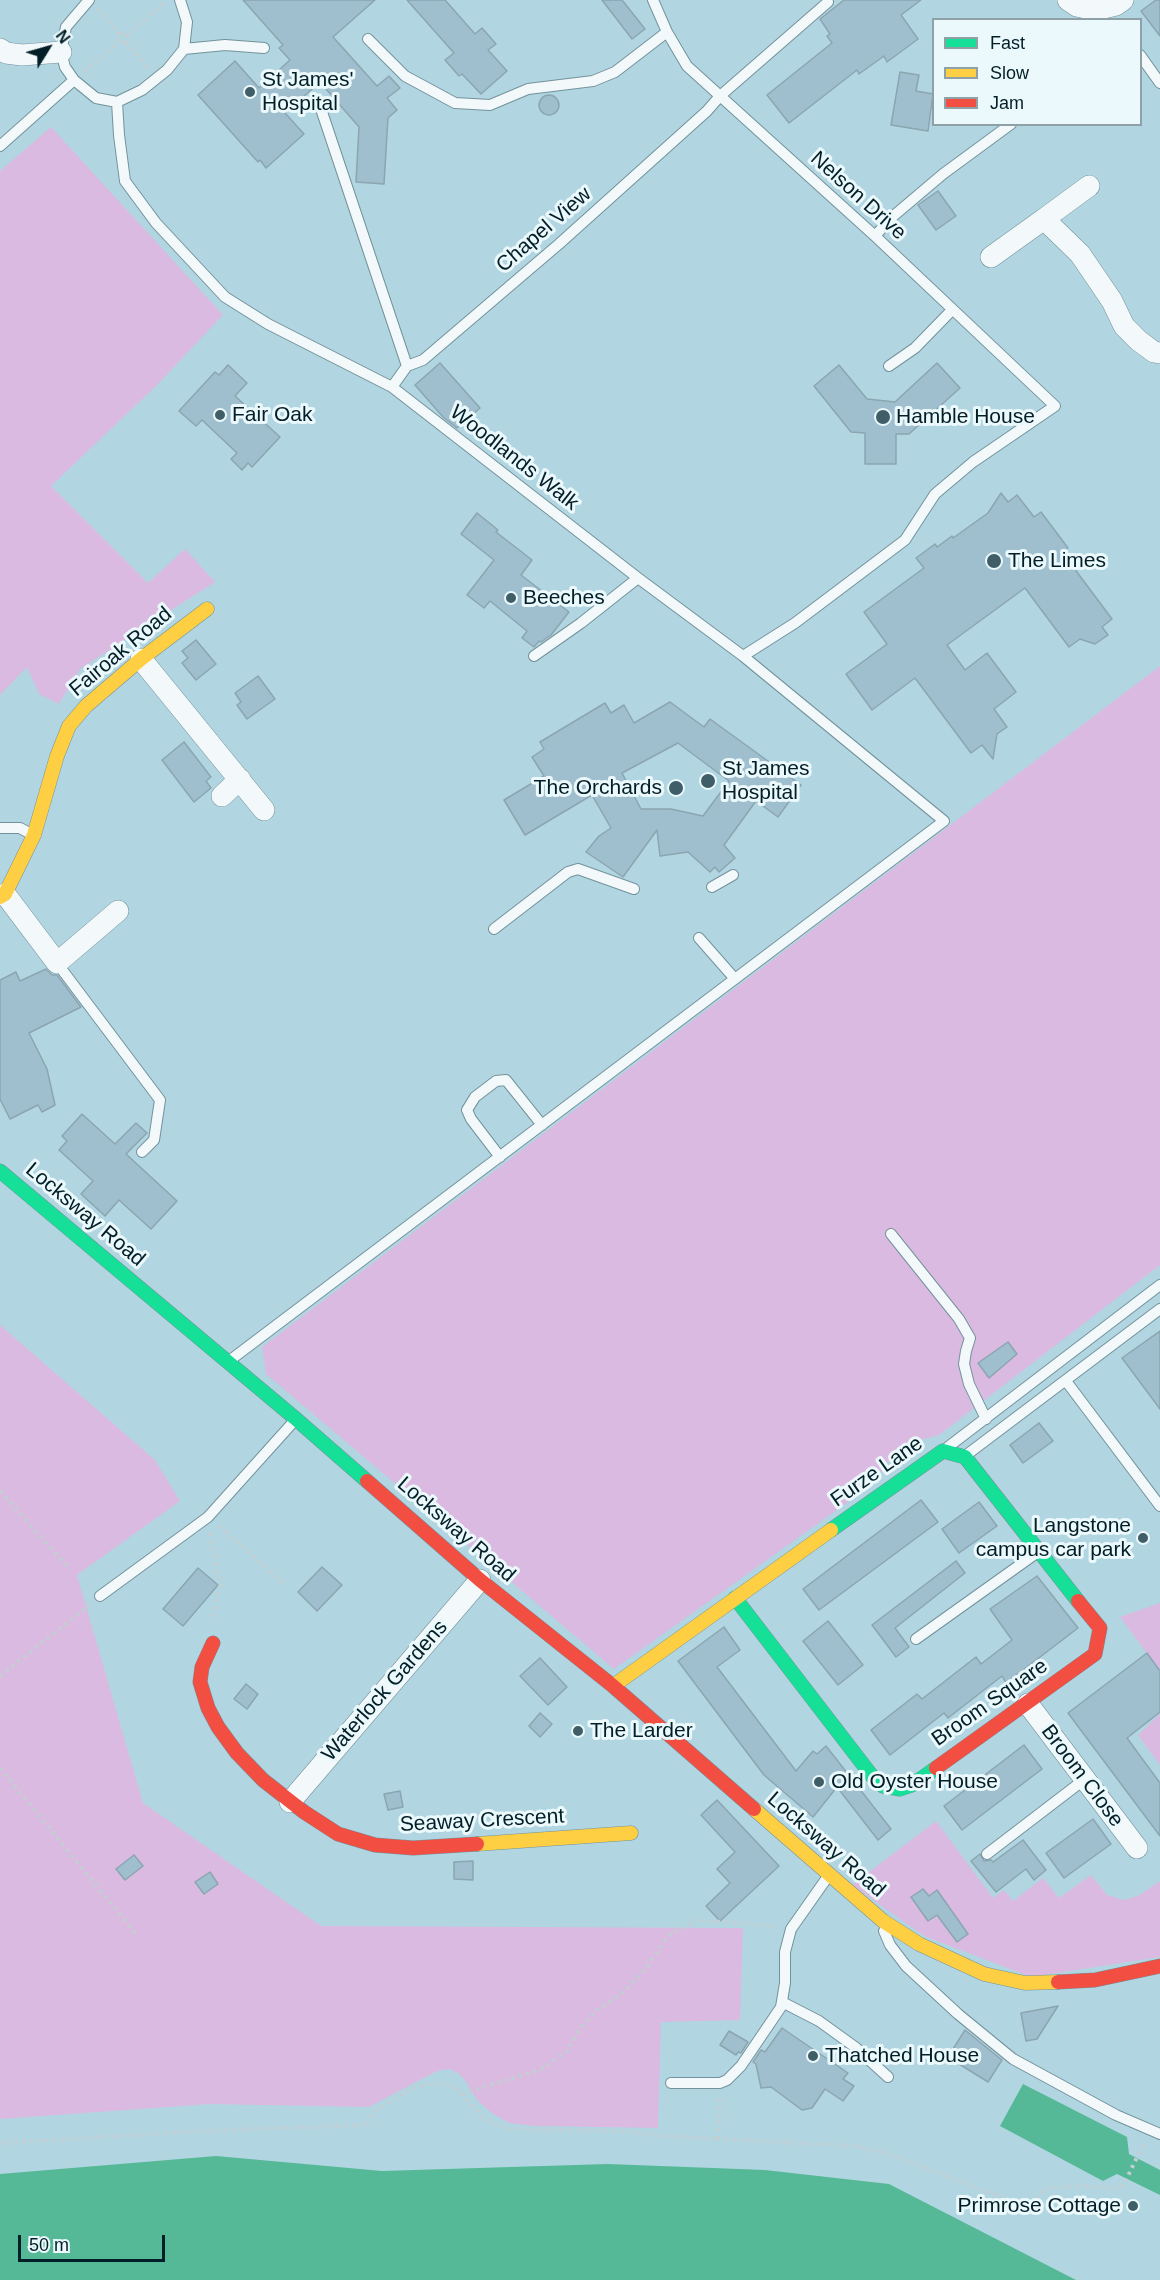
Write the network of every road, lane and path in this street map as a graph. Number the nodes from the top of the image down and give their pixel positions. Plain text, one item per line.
1 (168, 0) edge
2 (180, 0) edge
3 (653, 0) edge
4 (1068, 0) edge
5 (1123, 0) edge
6 (828, 2) dead end
7 (92, 4) edge
8 (667, 32) junction
9 (119, 34) junction
10 (127, 35) junction
11 (368, 39) dead end
12 (119, 42) junction
13 (126, 42) junction
14 (264, 48) dead end
15 (0, 49) edge
16 (184, 49) junction
17 (61, 52) junction
18 (1142, 58) edge
19 (150, 71) dead end
20 (74, 80) junction
21 (1160, 83) edge
22 (720, 96) junction
23 (117, 102) junction
24 (321, 109) dead end
25 (1008, 126) edge
26 (0, 146) edge
27 (1089, 186) dead end
28 (1044, 219) junction
29 (875, 236) junction
30 (991, 257) dead end
31 (951, 311) junction
32 (1160, 353) edge
33 (407, 366) junction
34 (889, 366) dead end
35 (392, 387) junction
36 (638, 578) junction
37 (207, 609) dead end
38 (534, 656) dead end
39 (743, 656) junction
40 (141, 659) junction
41 (240, 779) junction
42 (222, 796) dead end
43 (264, 810) dead end
44 (0, 828) edge
45 (34, 836) junction
46 (733, 875) dead end
47 (712, 887) dead end
48 (634, 889) dead end
49 (3, 895) edge
50 (118, 911) dead end
51 (494, 929) dead end
52 (699, 938) dead end
53 (57, 963) junction
54 (735, 979) junction
55 (542, 1125) junction
56 (142, 1152) dead end
57 (500, 1157) junction
58 (0, 1171) edge
59 (891, 1234) dead end
60 (1160, 1285) edge
61 (1160, 1308) edge
62 (227, 1363) junction
63 (1066, 1381) junction
64 (296, 1419) junction
65 (986, 1419) junction
66 (943, 1451) junction
67 (965, 1457) junction
68 (0, 1491) edge
69 (1160, 1506) edge
70 (208, 1517) junction
71 (1038, 1551) junction
72 (67, 1566) dead end
73 (480, 1580) junction
74 (286, 1585) dead end
75 (100, 1596) joint
76 (735, 1598) junction
77 (916, 1639) dead end
78 (213, 1643) joint
79 (0, 1677) edge
80 (613, 1686) junction
81 (1028, 1704) junction
82 (0, 1768) edge
83 (1085, 1779) junction
84 (290, 1802) junction
85 (631, 1833) dead end
86 (1137, 1848) dead end
87 (987, 1854) dead end
88 (829, 1875) junction
89 (883, 1922) junction
90 (791, 1929) junction
91 (136, 1934) dead end
92 (1160, 1966) edge
93 (782, 2002) junction
94 (888, 2077) dead end
95 (671, 2083) dead end
96 (720, 2084) junction
97 (462, 2094) junction
98 (1160, 2134) edge
99 (718, 2139) junction
100 (0, 2143) edge
101 (1140, 2151) dead end

1 - 10 path
2 - 16 lane
3 - 8 lane, Nelson Drive
4 - 5 street
6 - 22 lane, Chapel View
7 - 9 path
7 - 17 lane
8 - 11 lane
8 - 22 lane, Nelson Drive
9 - 10 path
9 - 12 path
10 - 13 path
12 - 13 path
12 - 20 path
13 - 19 path
14 - 16 lane
15 - 17 street
16 - 23 lane
17 - 20 lane
18 - 21 lane
20 - 23 lane
20 - 26 lane
22 - 29 lane, Nelson Drive
22 - 33 lane, Chapel View
23 - 35 lane, Woodlands Walk
24 - 33 lane
25 - 29 lane
27 - 28 street
28 - 30 street
28 - 32 street
29 - 31 lane, Nelson Drive
31 - 34 lane
31 - 39 lane, Nelson Drive
33 - 35 lane, Chapel View
35 - 36 lane, Woodlands Walk
36 - 38 lane
36 - 39 lane, Woodlands Walk
37 - 40 street, Fairoak Road
39 - 54 lane, Woodlands Walk
40 - 41 street
40 - 45 street, Fairoak Road
41 - 42 street
41 - 43 street
44 - 45 lane
45 - 49 street, Fairoak Road
46 - 47 lane
48 - 51 lane
49 - 53 street
50 - 53 street
52 - 54 lane
53 - 56 lane
54 - 55 lane
55 - 57 lane
55 - 57 lane
57 - 62 lane
58 - 62 street, Locksway Road
59 - 65 lane
60 - 65 lane, Furze Lane
61 - 63 lane
62 - 64 street, Locksway Road
63 - 67 lane
63 - 69 lane
64 - 70 lane
64 - 73 street, Locksway Road
65 - 66 lane, Furze Lane
66 - 67 street
66 - 76 street, Furze Lane
67 - 71 street, Broom Square
68 - 72 path
70 - 74 path
70 - 75 lane
70 - 78 path
71 - 77 lane
71 - 81 street, Broom Square
73 - 80 street, Locksway Road
73 - 84 street, Waterlock Gardens
75 - 79 path
76 - 80 street, Furze Lane
76 - 81 street, Broom Square
78 - 84 street, Seaway Crescent
80 - 88 street, Locksway Road
81 - 83 street, Broom Close
82 - 91 path
83 - 86 street, Broom Close
83 - 87 lane
84 - 85 street, Seaway Crescent
88 - 89 street, Locksway Road
88 - 90 lane
89 - 92 street, Locksway Road
89 - 98 lane
90 - 93 lane
90 - 97 path
93 - 94 lane
93 - 96 lane
95 - 96 lane
96 - 99 path
97 - 99 path
97 - 100 path
99 - 101 path

